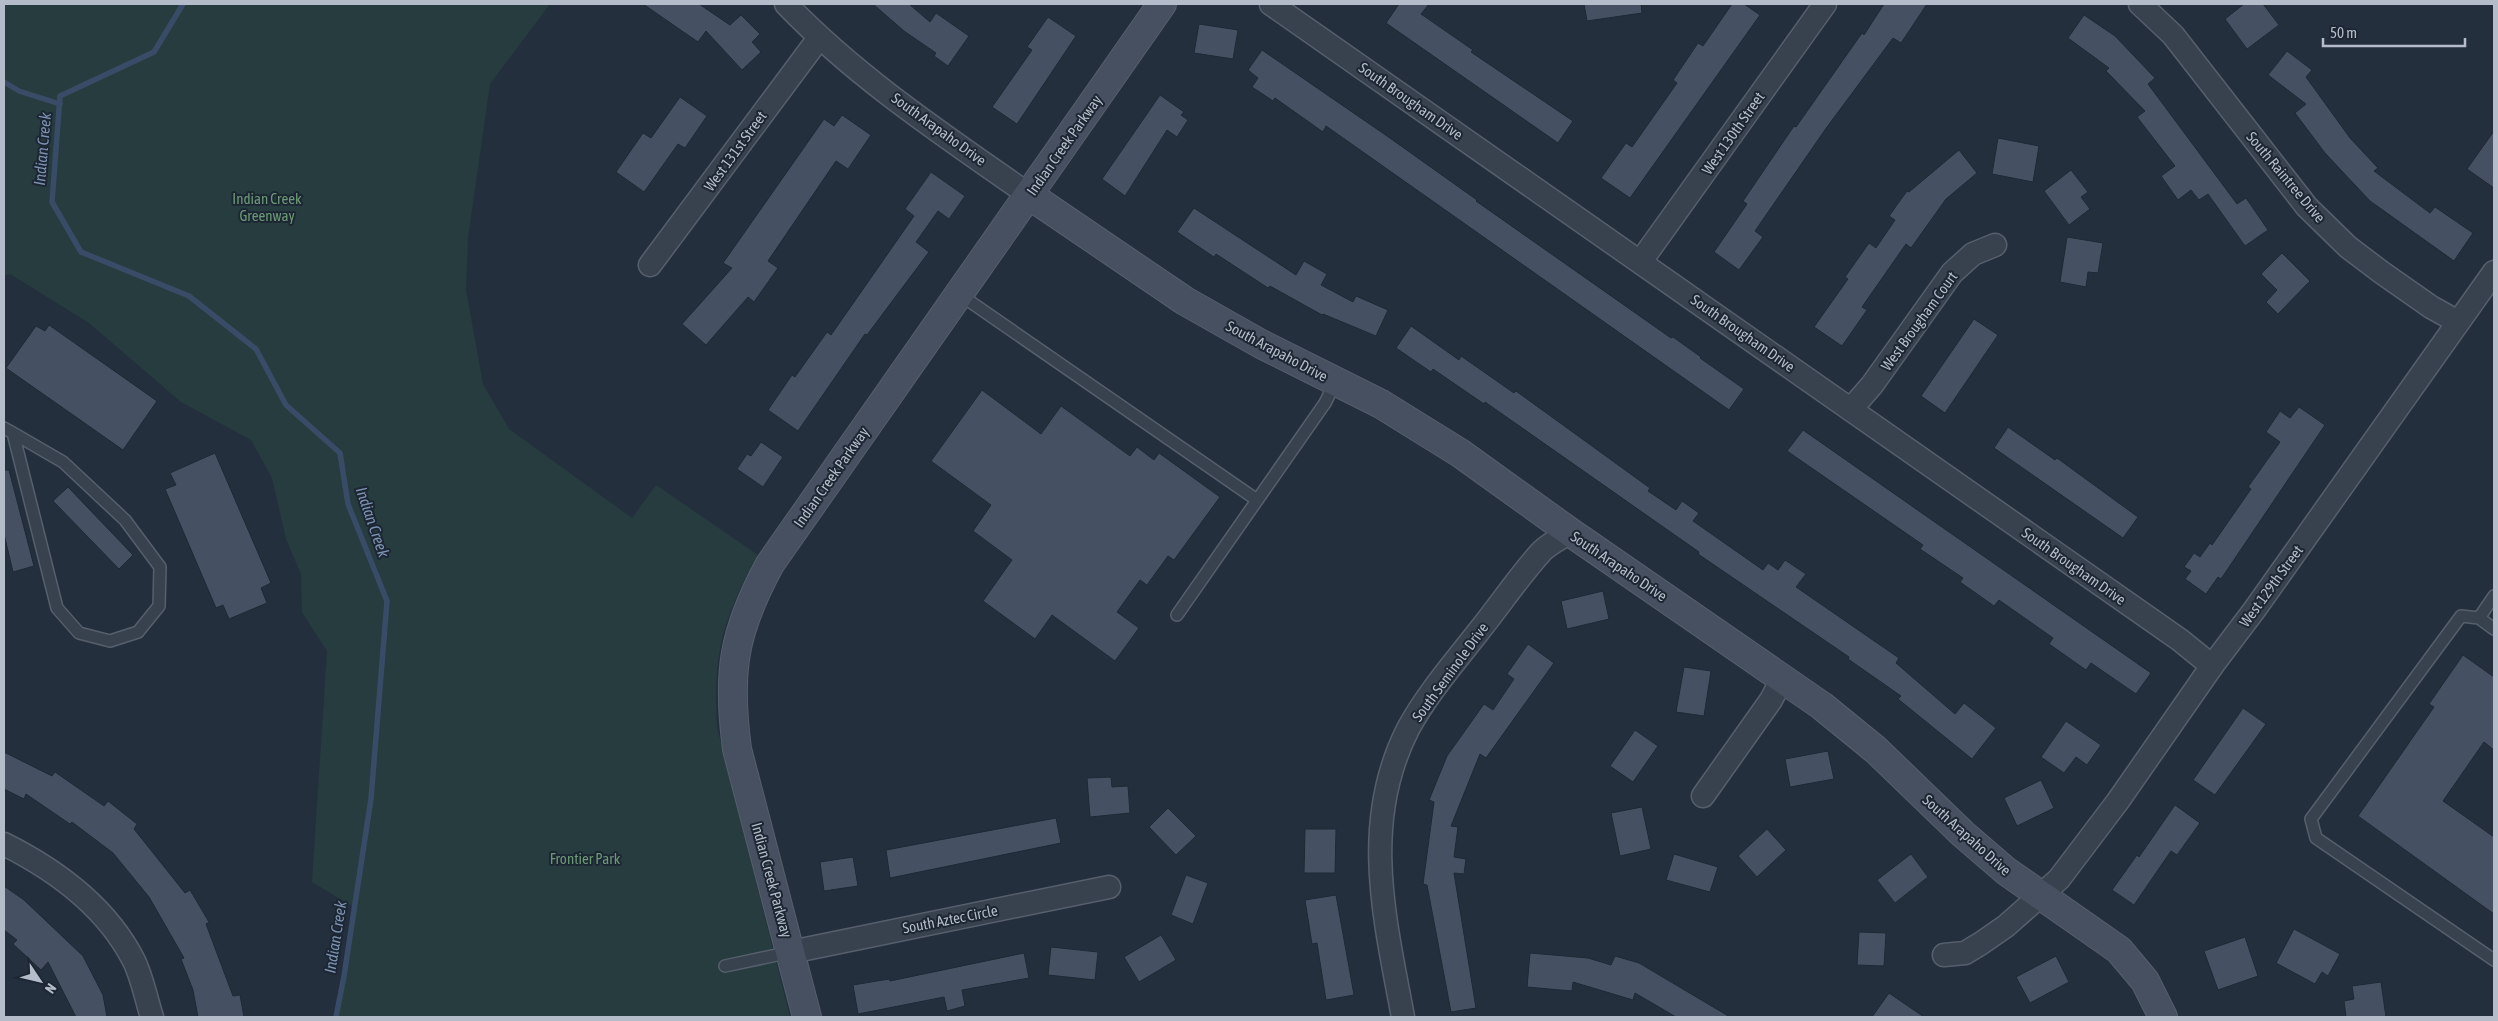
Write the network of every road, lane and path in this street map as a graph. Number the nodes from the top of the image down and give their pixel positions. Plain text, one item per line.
1 (786, 4) edge
2 (1162, 4) edge
3 (1271, 4) edge
4 (1825, 4) edge
5 (2140, 4) edge
6 (819, 38) junction
7 (1029, 195) junction
8 (1995, 245) dead end
9 (1641, 261) junction
10 (650, 265) dead end
11 (2494, 272) edge
12 (959, 294) junction
13 (2458, 322) junction
14 (1336, 381) junction
15 (1851, 409) junction
16 (8, 430) edge
17 (1257, 500) junction
18 (1570, 532) junction
19 (2494, 596) edge
20 (1177, 615) dead end
21 (2479, 618) junction
22 (2494, 628) edge
23 (2212, 666) junction
24 (1782, 679) junction
25 (1704, 796) dead end
26 (4, 844) edge
27 (1109, 887) dead end
28 (2042, 894) junction
29 (791, 952) junction
30 (1944, 955) dead end
31 (2494, 960) edge
32 (724, 966) dead end
33 (152, 1017) edge
34 (807, 1017) edge
35 (1403, 1017) edge
36 (2164, 1017) edge

1 - 6 street, South Arapaho Drive
2 - 7 street, Indian Creek Parkway
3 - 9 street, South Brougham Drive
4 - 9 street, West 130th Street
5 - 13 street, South Raintree Drive
6 - 7 street, South Arapaho Drive
6 - 10 street, West 131st Street
7 - 12 street, Indian Creek Parkway
7 - 14 street, South Arapaho Drive
8 - 15 street, West Brougham Court
9 - 15 street, South Brougham Drive
11 - 13 street, West 129th Street
12 - 17 lane
12 - 29 street, Indian Creek Parkway
13 - 23 street, West 129th Street
14 - 17 lane
14 - 18 street, South Arapaho Drive
15 - 23 street, South Brougham Drive
16 - 16 lane
17 - 20 lane
18 - 24 street, South Arapaho Drive
18 - 35 street, South Seminole Drive
19 - 21 lane
21 - 22 lane
21 - 31 lane
23 - 28 street, West 129th Street
24 - 25 street
24 - 28 street, South Arapaho Drive
26 - 33 street
27 - 29 street, South Aztec Circle
28 - 30 street, West 129th Street
28 - 36 street, South Arapaho Drive
29 - 32 lane
29 - 34 street, Indian Creek Parkway

